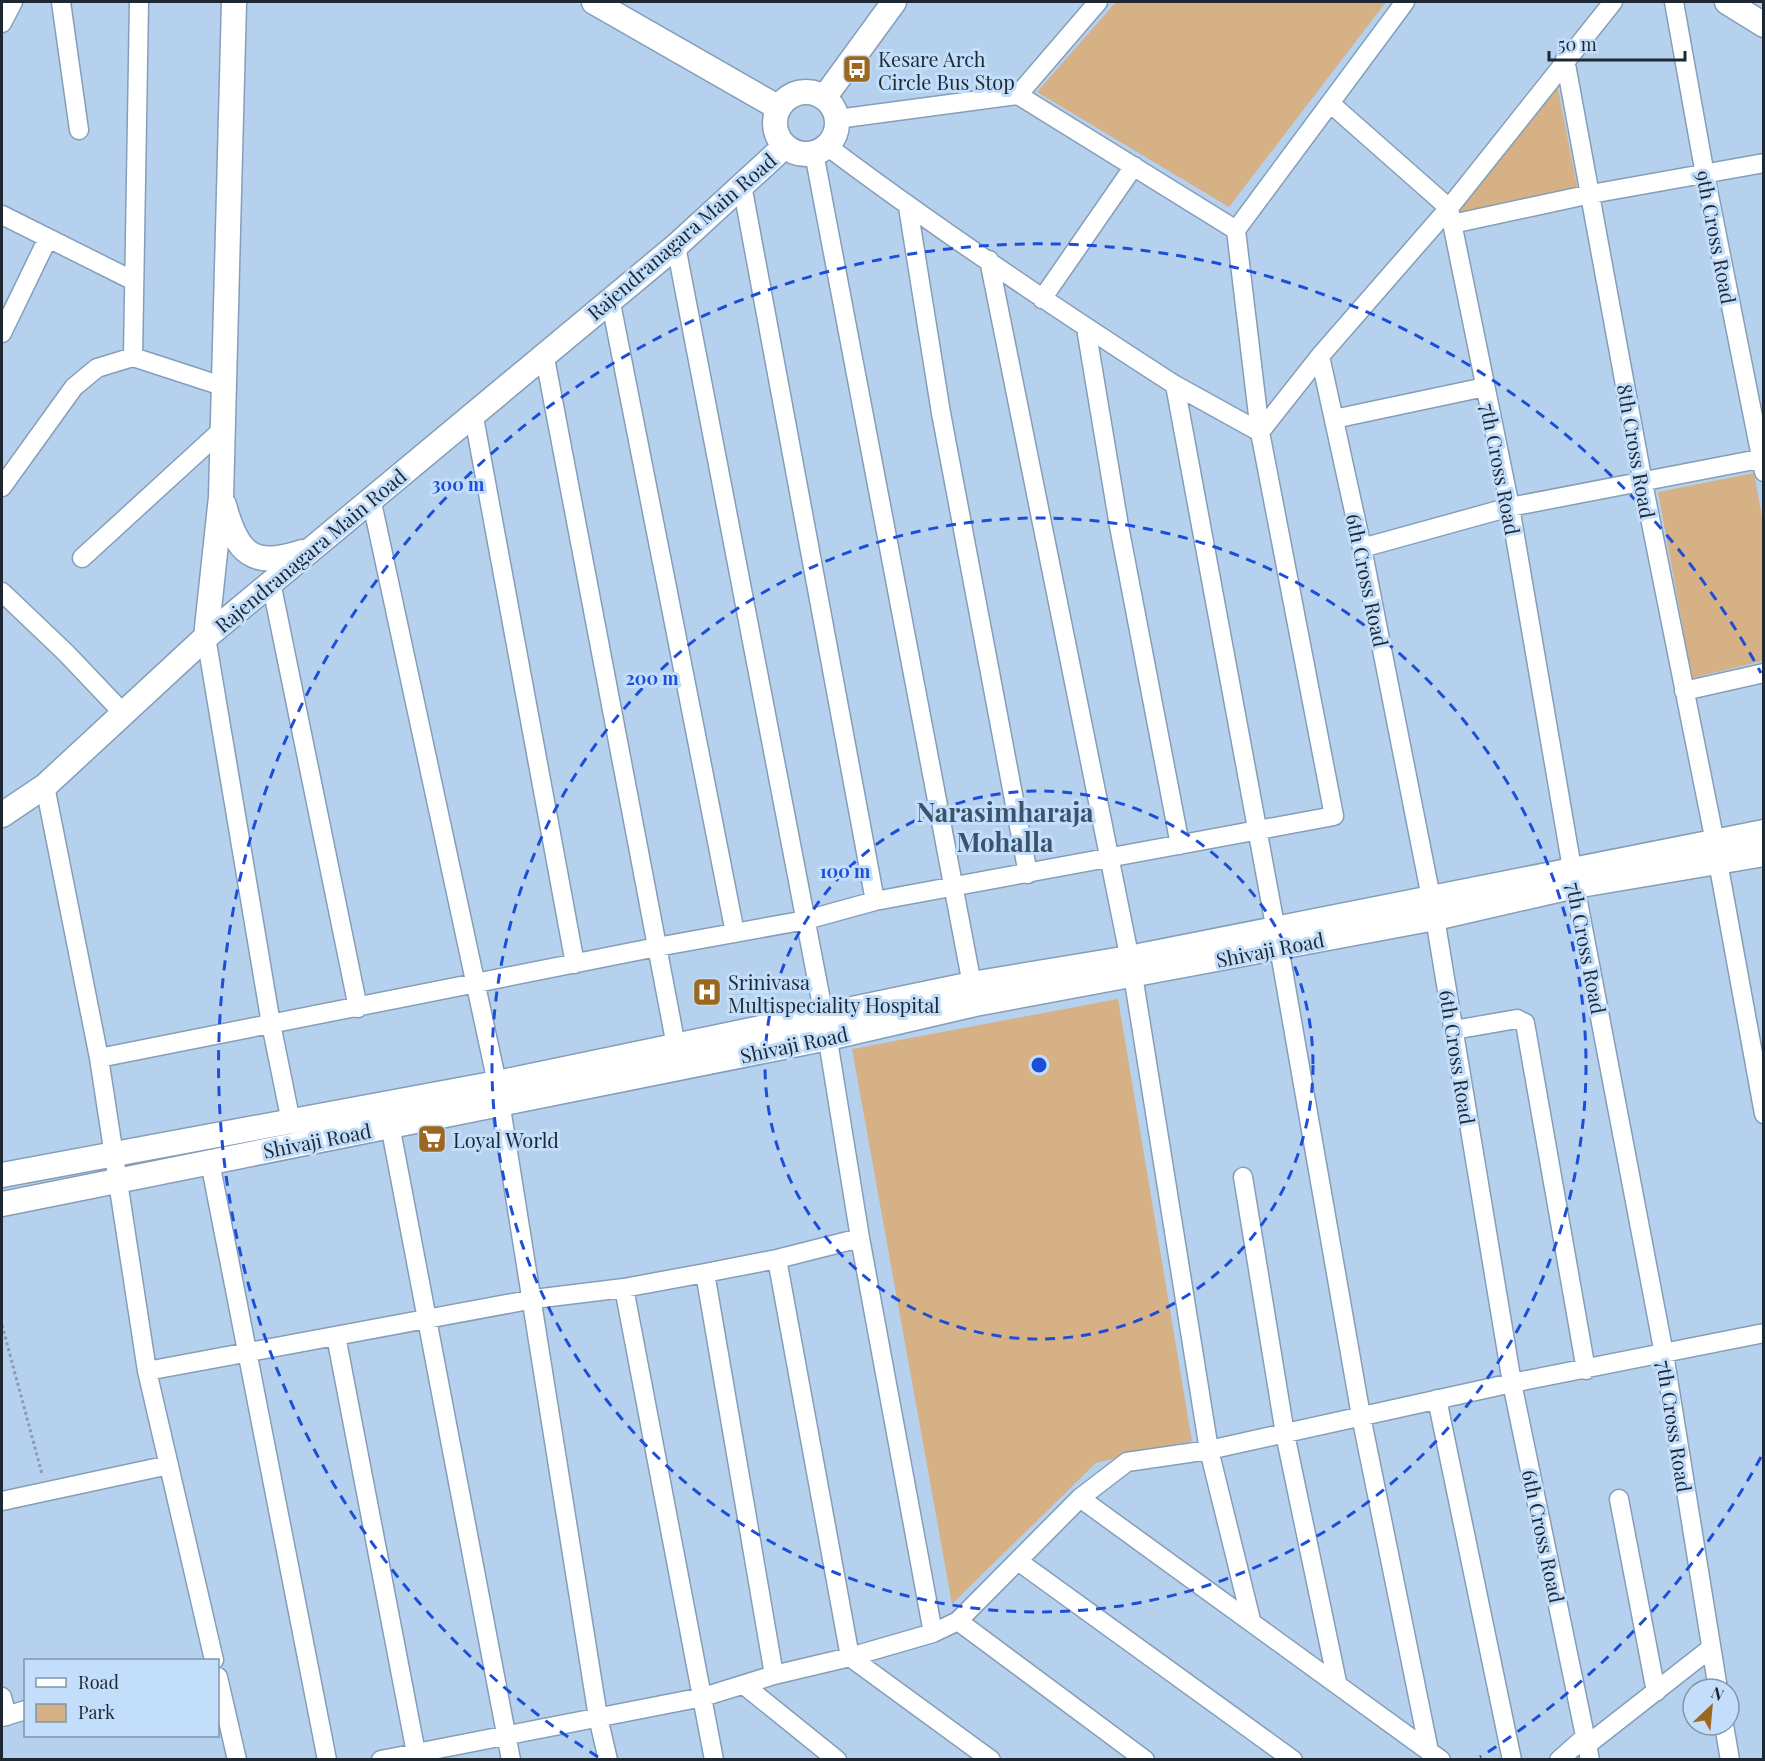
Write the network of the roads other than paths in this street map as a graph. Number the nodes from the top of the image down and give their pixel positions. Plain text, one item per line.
1 (13, 2) edge
2 (61, 2) edge
3 (139, 2) edge
4 (234, 2) edge
5 (594, 2) edge
6 (894, 2) edge
7 (1098, 2) edge
8 (1405, 2) edge
9 (1613, 2) edge
10 (1674, 2) edge
11 (1727, 2) edge
12 (1761, 17) edge
13 (2, 23) edge
14 (1565, 59) junction
15 (1017, 95) junction
16 (824, 98) junction
17 (1330, 103) junction
18 (779, 108) junction
19 (837, 119) junction
20 (79, 130) dead end
21 (785, 146) junction
22 (821, 149) junction
23 (1764, 164) edge
24 (1134, 166) junction
25 (1705, 175) junction
26 (742, 185) junction
27 (1591, 194) junction
28 (908, 207) junction
29 (2, 215) edge
30 (1451, 216) junction
31 (1236, 230) junction
32 (48, 238) junction
33 (676, 246) junction
34 (989, 260) junction
35 (134, 281) junction
36 (610, 298) junction
37 (1042, 299) junction
38 (1086, 328) junction
39 (2, 333) edge
40 (544, 353) junction
41 (1320, 356) junction
42 (133, 357) junction
43 (1175, 385) junction
44 (225, 387) junction
45 (1485, 387) junction
46 (473, 412) junction
47 (1334, 419) junction
48 (223, 429) junction
49 (1260, 432) junction
50 (1763, 463) edge
51 (1643, 483) junction
52 (2, 487) edge
53 (221, 497) junction
54 (371, 498) junction
55 (1510, 507) junction
56 (1362, 548) junction
57 (310, 550) junction
58 (82, 558) dead end
59 (271, 582) junction
60 (2, 592) edge
61 (206, 638) junction
62 (1764, 673) edge
63 (1684, 691) junction
64 (124, 714) junction
65 (45, 786) junction
66 (2, 815) edge
67 (1257, 830) junction
68 (1764, 832) edge
69 (1180, 845) junction
70 (1717, 852) junction
71 (1764, 854) edge
72 (1109, 859) junction
73 (1029, 874) junction
74 (1574, 878) junction
75 (955, 887) junction
76 (875, 901) junction
77 (1433, 908) junction
78 (806, 920) junction
79 (735, 933) junction
80 (1277, 938) junction
81 (657, 947) junction
82 (575, 964) junction
83 (1131, 966) junction
84 (477, 984) junction
85 (974, 994) junction
86 (358, 1008) junction
87 (271, 1024) junction
88 (826, 1027) junction
89 (1454, 1030) junction
90 (676, 1046) junction
91 (99, 1058) junction
92 (499, 1093) junction
93 (1764, 1114) edge
94 (291, 1122) junction
95 (390, 1125) junction
96 (112, 1154) junction
97 (210, 1162) junction
98 (2, 1175) edge
99 (1244, 1177) dead end
100 (116, 1182) junction
101 (2, 1204) edge
102 (860, 1238) junction
103 (777, 1259) junction
104 (705, 1273) junction
105 (624, 1288) junction
106 (534, 1299) junction
107 (426, 1319) junction
108 (1764, 1333) edge
109 (336, 1336) junction
110 (247, 1353) junction
111 (1664, 1354) junction
112 (1586, 1370) junction
113 (147, 1371) junction
114 (1512, 1383) junction
115 (1437, 1399) junction
116 (1361, 1416) junction
117 (1285, 1434) junction
118 (1209, 1450) junction
119 (169, 1465) junction
120 (1080, 1498) junction
121 (1619, 1499) dead end
122 (2, 1501) edge
123 (1018, 1561) junction
124 (1251, 1620) junction
125 (958, 1621) junction
126 (933, 1633) junction
127 (1711, 1648) junction
128 (850, 1657) junction
129 (214, 1659) edge
130 (774, 1675) junction
131 (1716, 1677) edge
132 (219, 1681) edge
133 (1336, 1682) junction
134 (744, 1685) junction
135 (1656, 1692) junction
136 (2, 1697) edge
137 (703, 1697) junction
138 (24, 1711) edge
139 (4, 1716) edge
140 (598, 1718) junction
141 (506, 1735) junction
142 (1726, 1737) edge
143 (1587, 1747) edge
144 (456, 1752) edge
145 (416, 1753) junction
146 (1435, 1755) edge
147 (237, 1760) edge
148 (327, 1760) edge
149 (381, 1760) edge
150 (511, 1760) edge
151 (608, 1760) edge
152 (714, 1760) edge
153 (837, 1760) edge
154 (991, 1760) edge
155 (1145, 1760) edge
156 (1293, 1760) edge
157 (1512, 1760) edge
158 (1559, 1760) edge
159 (1730, 1760) edge

1 - 13 street
2 - 20 street
3 - 35 street
4 - 44 street
5 - 18 street
6 - 16 street
7 - 15 street
8 - 17 street
9 - 14 street
10 - 25 street, 9th Cross Road
11 - 12 street
14 - 27 street, 8th Cross Road
14 - 30 street
15 - 19 street
15 - 24 street
16 - 18 street
16 - 19 street
17 - 30 street
17 - 31 street
18 - 21 street
19 - 22 street
21 - 22 street
21 - 26 street, Rajendranagara Main Road
22 - 28 street
22 - 75 street
23 - 25 street
24 - 31 street
24 - 37 street
25 - 27 street
25 - 50 street, 9th Cross Road
26 - 33 street, Rajendranagara Main Road
26 - 76 street
27 - 30 street
27 - 51 street, 8th Cross Road
28 - 34 street
28 - 73 street
29 - 32 street
30 - 41 street
30 - 45 street, 7th Cross Road
31 - 49 street
32 - 35 street
32 - 39 street
33 - 36 street, Rajendranagara Main Road
33 - 78 street
34 - 37 street
34 - 72 street
35 - 42 street
36 - 40 street, Rajendranagara Main Road
36 - 79 street
37 - 38 street
38 - 43 street
38 - 69 street
40 - 46 street, Rajendranagara Main Road
40 - 81 street
41 - 47 street, 6th Cross Road
41 - 49 street
42 - 44 street
42 - 52 street
43 - 49 street
43 - 67 street
44 - 48 street
45 - 47 street
45 - 55 street, 7th Cross Road
46 - 54 street, Rajendranagara Main Road
46 - 82 street
47 - 56 street, 6th Cross Road
48 - 53 street
48 - 58 street
49 - 67 street
50 - 51 street
51 - 55 street
51 - 63 street, 8th Cross Road
53 - 57 street
53 - 61 street
54 - 57 street, Rajendranagara Main Road
54 - 84 street
55 - 56 street
55 - 74 street, 7th Cross Road
56 - 77 street, 6th Cross Road
57 - 59 street, Rajendranagara Main Road
59 - 61 street, Rajendranagara Main Road
59 - 86 street
60 - 64 street
61 - 64 street, Rajendranagara Main Road
61 - 87 street
62 - 63 street
63 - 70 street, 8th Cross Road
64 - 65 street, Rajendranagara Main Road
65 - 66 street, Rajendranagara Main Road
65 - 91 street
67 - 69 street
67 - 80 street
68 - 70 street
69 - 72 street
70 - 71 street, Shivaji Road
70 - 74 street, Shivaji Road
70 - 93 street, 8th Cross Road
72 - 73 street
72 - 83 street
73 - 75 street
74 - 77 street, Shivaji Road
74 - 111 street, 7th Cross Road
75 - 76 street
75 - 85 street
76 - 78 street
77 - 80 street, Shivaji Road
77 - 89 street, 6th Cross Road
78 - 79 street
78 - 88 street
79 - 81 street
80 - 83 street, Shivaji Road
80 - 116 street
81 - 82 street
81 - 90 street
82 - 84 street
83 - 85 street, Shivaji Road
83 - 118 street
84 - 86 street
84 - 92 street
85 - 88 street, Shivaji Road
86 - 87 street
87 - 91 street
87 - 94 street
88 - 90 street
88 - 92 street, Shivaji Road
88 - 102 street
89 - 112 street
89 - 114 street, 6th Cross Road
90 - 92 street
91 - 96 street
92 - 94 street
92 - 95 street, Shivaji Road
92 - 106 street
94 - 96 street
95 - 97 street, Shivaji Road
95 - 107 street
96 - 98 street
96 - 100 street
97 - 100 street, Shivaji Road
97 - 110 street
99 - 117 street
100 - 101 street, Shivaji Road
100 - 113 street
102 - 103 street
102 - 126 street
103 - 104 street
103 - 128 street
104 - 105 street
104 - 130 street
105 - 106 street
105 - 137 street
106 - 107 street
106 - 140 street
107 - 109 street
107 - 141 street
108 - 111 street
109 - 110 street
109 - 145 street
110 - 113 street
110 - 148 street
111 - 112 street
111 - 127 street, 7th Cross Road
112 - 114 street
113 - 119 street
114 - 115 street
114 - 143 street, 6th Cross Road
115 - 116 street
115 - 157 street
116 - 117 street
116 - 146 street
117 - 118 street
117 - 133 street
118 - 120 street
118 - 124 street
119 - 122 street
119 - 129 street
120 - 123 street
120 - 124 street
121 - 135 street
123 - 125 street
123 - 156 street
124 - 133 street
125 - 126 street
125 - 155 street
126 - 128 street
127 - 131 street, 7th Cross Road
127 - 135 street
128 - 130 street
128 - 154 street
130 - 134 street
132 - 147 street
133 - 146 street
134 - 137 street
134 - 153 street
135 - 143 street
136 - 139 street
137 - 140 street
137 - 152 street
138 - 139 street
140 - 141 street
140 - 151 street
141 - 144 street
141 - 150 street
142 - 159 street
143 - 158 street
144 - 145 street
145 - 149 street

